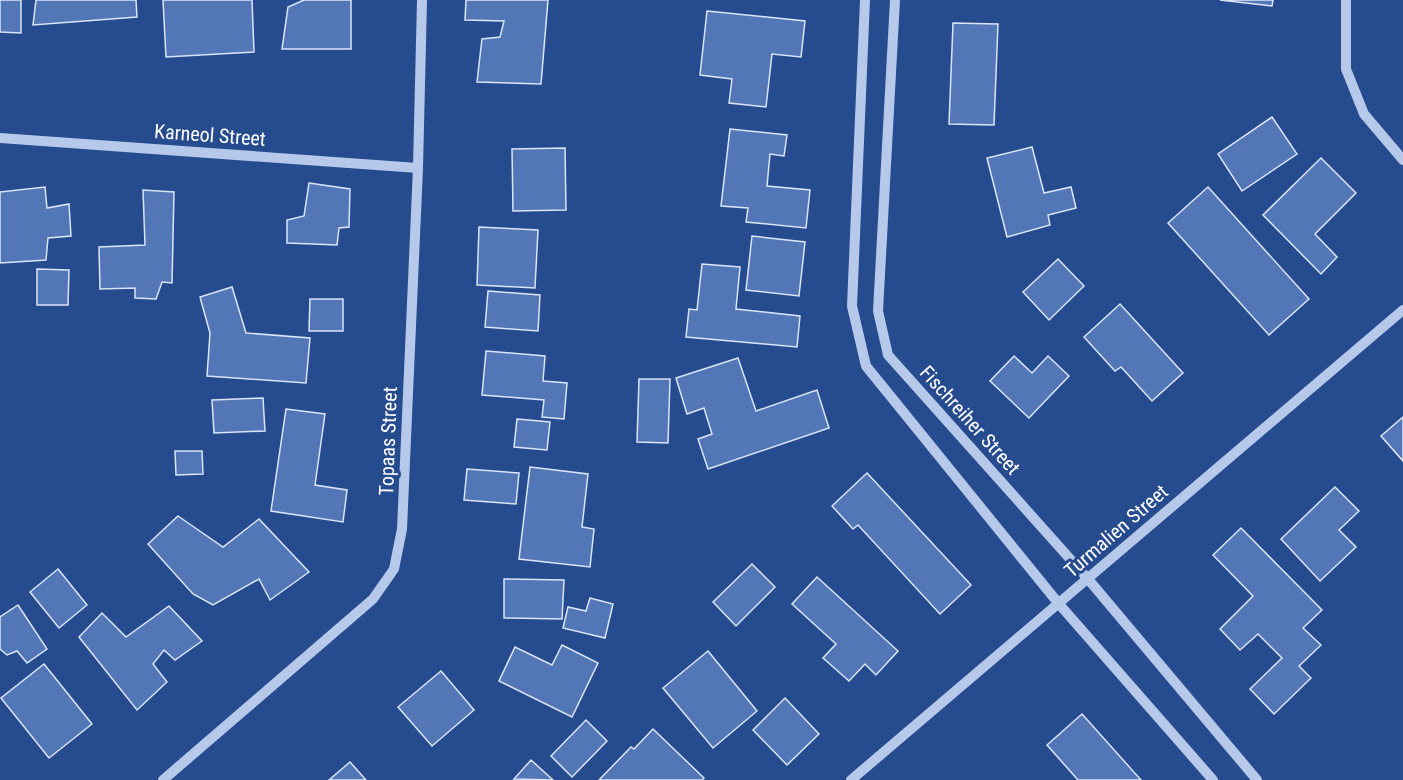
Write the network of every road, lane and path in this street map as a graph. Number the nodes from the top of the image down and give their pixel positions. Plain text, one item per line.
1 (422, 0) edge
2 (865, 0) edge
3 (895, 0) edge
4 (1346, 0) edge
5 (0, 138) edge
6 (1403, 160) edge
7 (418, 168) junction
8 (1403, 309) edge
9 (1088, 579) junction
10 (1059, 604) junction
11 (163, 780) edge
12 (851, 780) edge
13 (1213, 780) edge
14 (1257, 780) edge

1 - 7 street, Topaas Street
2 - 10 street
3 - 9 street, Fischreiher Street
4 - 6 street
5 - 7 street, Karneol Street
7 - 11 street, Topaas Street
8 - 9 street, Turmalien Street
9 - 10 street, Turmalien Street
9 - 14 street, Fischreiher Street
10 - 12 street, Turmalien Street
10 - 13 street

